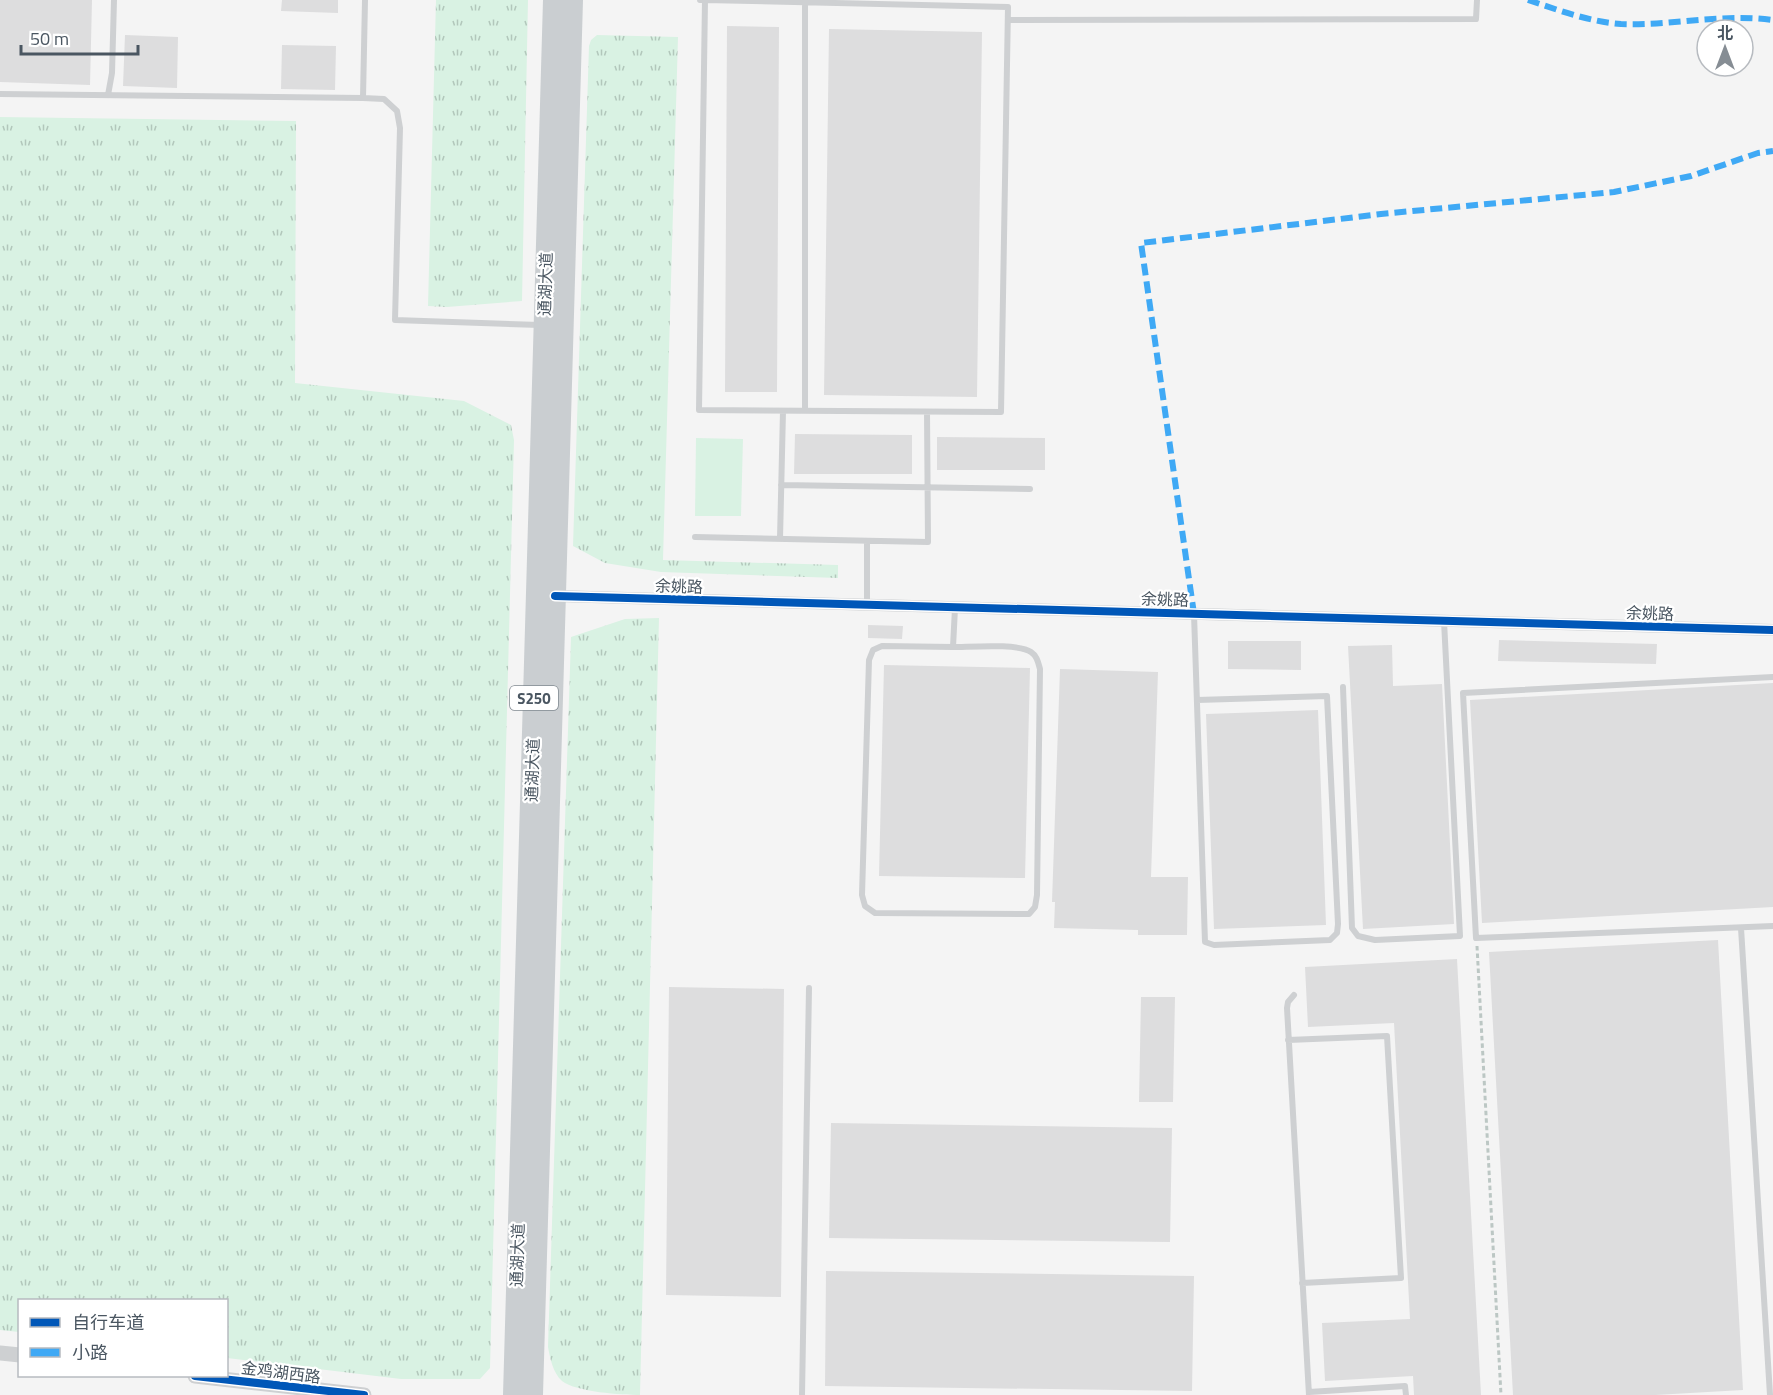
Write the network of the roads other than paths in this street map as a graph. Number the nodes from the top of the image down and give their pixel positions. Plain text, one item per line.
1 (114, 0) edge
2 (365, 0) edge
3 (553, 0) edge
4 (573, 0) edge
5 (700, 0) edge
6 (705, 0) edge
7 (1477, 0) edge
8 (805, 2) junction
9 (1008, 20) junction
10 (0, 94) edge
11 (108, 95) junction
12 (363, 98) junction
13 (544, 325) junction
14 (783, 411) junction
15 (805, 411) junction
16 (927, 412) junction
17 (781, 485) junction
18 (928, 488) junction
19 (1030, 489) dead end
20 (695, 537) dead end
21 (780, 539) junction
22 (867, 541) junction
23 (555, 596) junction
24 (867, 604) junction
25 (955, 607) junction
26 (1194, 614) junction
27 (1444, 621) junction
28 (1773, 630) edge
29 (953, 647) junction
30 (1773, 677) edge
31 (1343, 687) dead end
32 (1197, 700) junction
33 (1773, 926) edge
34 (1741, 928) junction
35 (809, 988) dead end
36 (1294, 995) dead end
37 (1288, 1040) junction
38 (1302, 1283) junction
39 (0, 1353) edge
40 (18, 1355) edge
41 (204, 1377) edge
42 (1309, 1393) edge
43 (364, 1395) edge
44 (513, 1395) edge
45 (533, 1395) edge
46 (802, 1395) edge
47 (1406, 1395) edge
48 (1770, 1395) edge

1 - 11 lane
2 - 12 lane
3 - 13 main road, 通湖大道 / S250
4 - 23 main road, 通湖大道 / S250
5 - 6 lane
6 - 8 lane
6 - 14 lane
7 - 9 lane
8 - 9 lane
8 - 15 lane
9 - 16 lane
10 - 11 lane
11 - 12 lane
12 - 13 lane
13 - 44 main road, 通湖大道 / S250
14 - 15 lane
14 - 17 lane
15 - 16 lane
16 - 18 lane
17 - 18 lane
17 - 21 lane
18 - 19 lane
18 - 22 lane
20 - 21 lane
21 - 22 lane
22 - 24 lane
23 - 24 street, 余姚路
23 - 45 main road, 通湖大道 / S250
24 - 25 street, 余姚路
25 - 26 street, 余姚路
25 - 29 lane
26 - 27 street, 余姚路
26 - 32 lane
27 - 28 street, 余姚路
27 - 31 lane
29 - 29 lane
30 - 34 lane
32 - 32 lane
33 - 34 lane
34 - 48 lane
35 - 46 lane
36 - 37 lane
37 - 38 lane
37 - 38 lane
38 - 42 lane
39 - 40 street
41 - 43 street, 金鸡湖西路
42 - 47 lane

